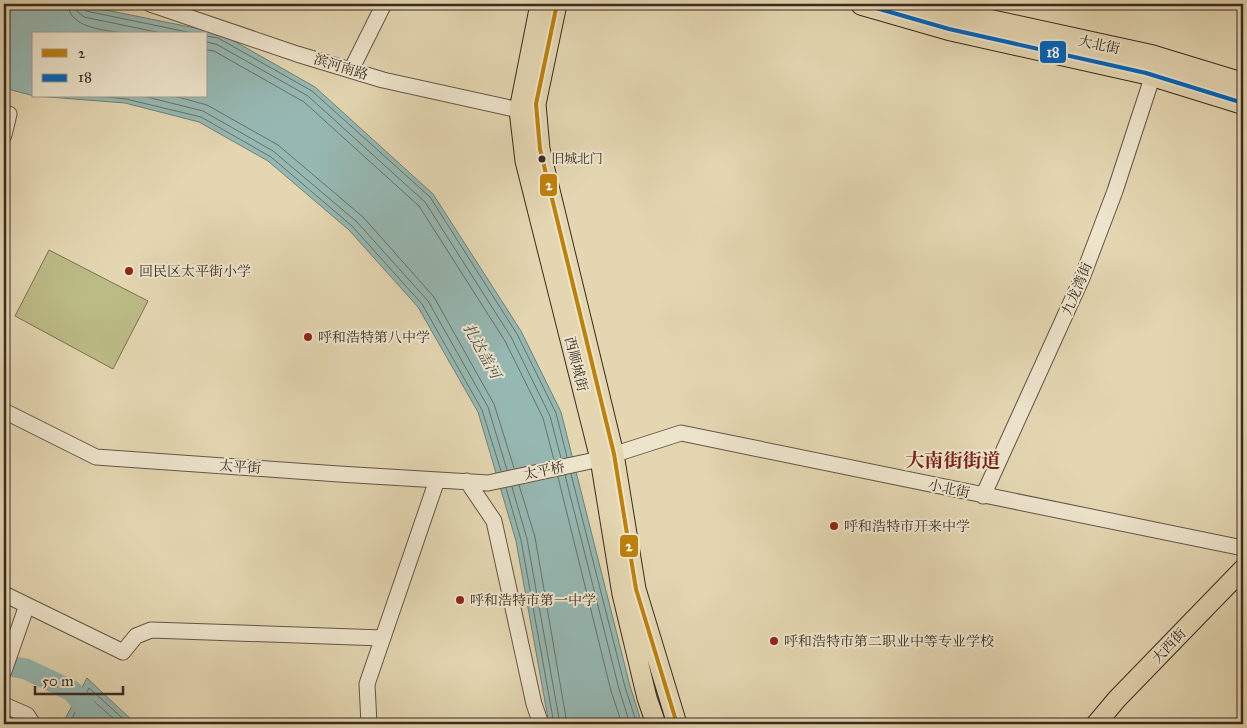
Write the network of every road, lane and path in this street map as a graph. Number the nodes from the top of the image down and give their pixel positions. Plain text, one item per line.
1 (150, 4) edge
2 (384, 4) edge
3 (540, 4) edge
4 (557, 4) edge
5 (862, 4) edge
6 (924, 4) edge
7 (954, 8) edge
8 (351, 70) junction
9 (1153, 75) junction
10 (1243, 84) edge
11 (1243, 103) edge
12 (528, 107) junction
13 (4, 113) edge
14 (4, 135) edge
15 (4, 411) edge
16 (607, 457) junction
17 (437, 480) junction
18 (467, 482) junction
19 (488, 483) joint
20 (983, 496) junction
21 (1243, 548) edge
22 (1243, 569) edge
23 (1243, 584) edge
24 (4, 594) edge
25 (27, 605) junction
26 (383, 638) junction
27 (4, 671) edge
28 (4, 705) edge
29 (33, 724) edge
30 (369, 724) edge
31 (541, 724) edge
32 (656, 724) edge
33 (678, 724) edge
34 (1096, 724) edge
35 (1105, 724) edge

1 - 8 street, 滨河南路
2 - 8 street
3 - 12 main road, 西顺城街
4 - 12 main road, 西顺城街
5 - 9 highway, 大北街
6 - 7 highway, 大北街
7 - 10 highway, 大北街
8 - 12 street, 滨河南路
9 - 11 highway, 大北街
9 - 20 street, 九龙湾街
12 - 16 main road, 西顺城街
13 - 14 street
15 - 17 street, 太平街
16 - 19 street, 太平桥
16 - 20 street, 小北街
16 - 32 main road, 西顺城街
16 - 33 main road, 西顺城街
17 - 18 street, 太平街
17 - 26 street
18 - 19 street, 太平街
18 - 31 street
20 - 21 street, 小北街
22 - 34 main road, 大西街
23 - 35 main road, 大西街
24 - 25 street
25 - 26 street
25 - 27 street
26 - 30 street
28 - 29 street

